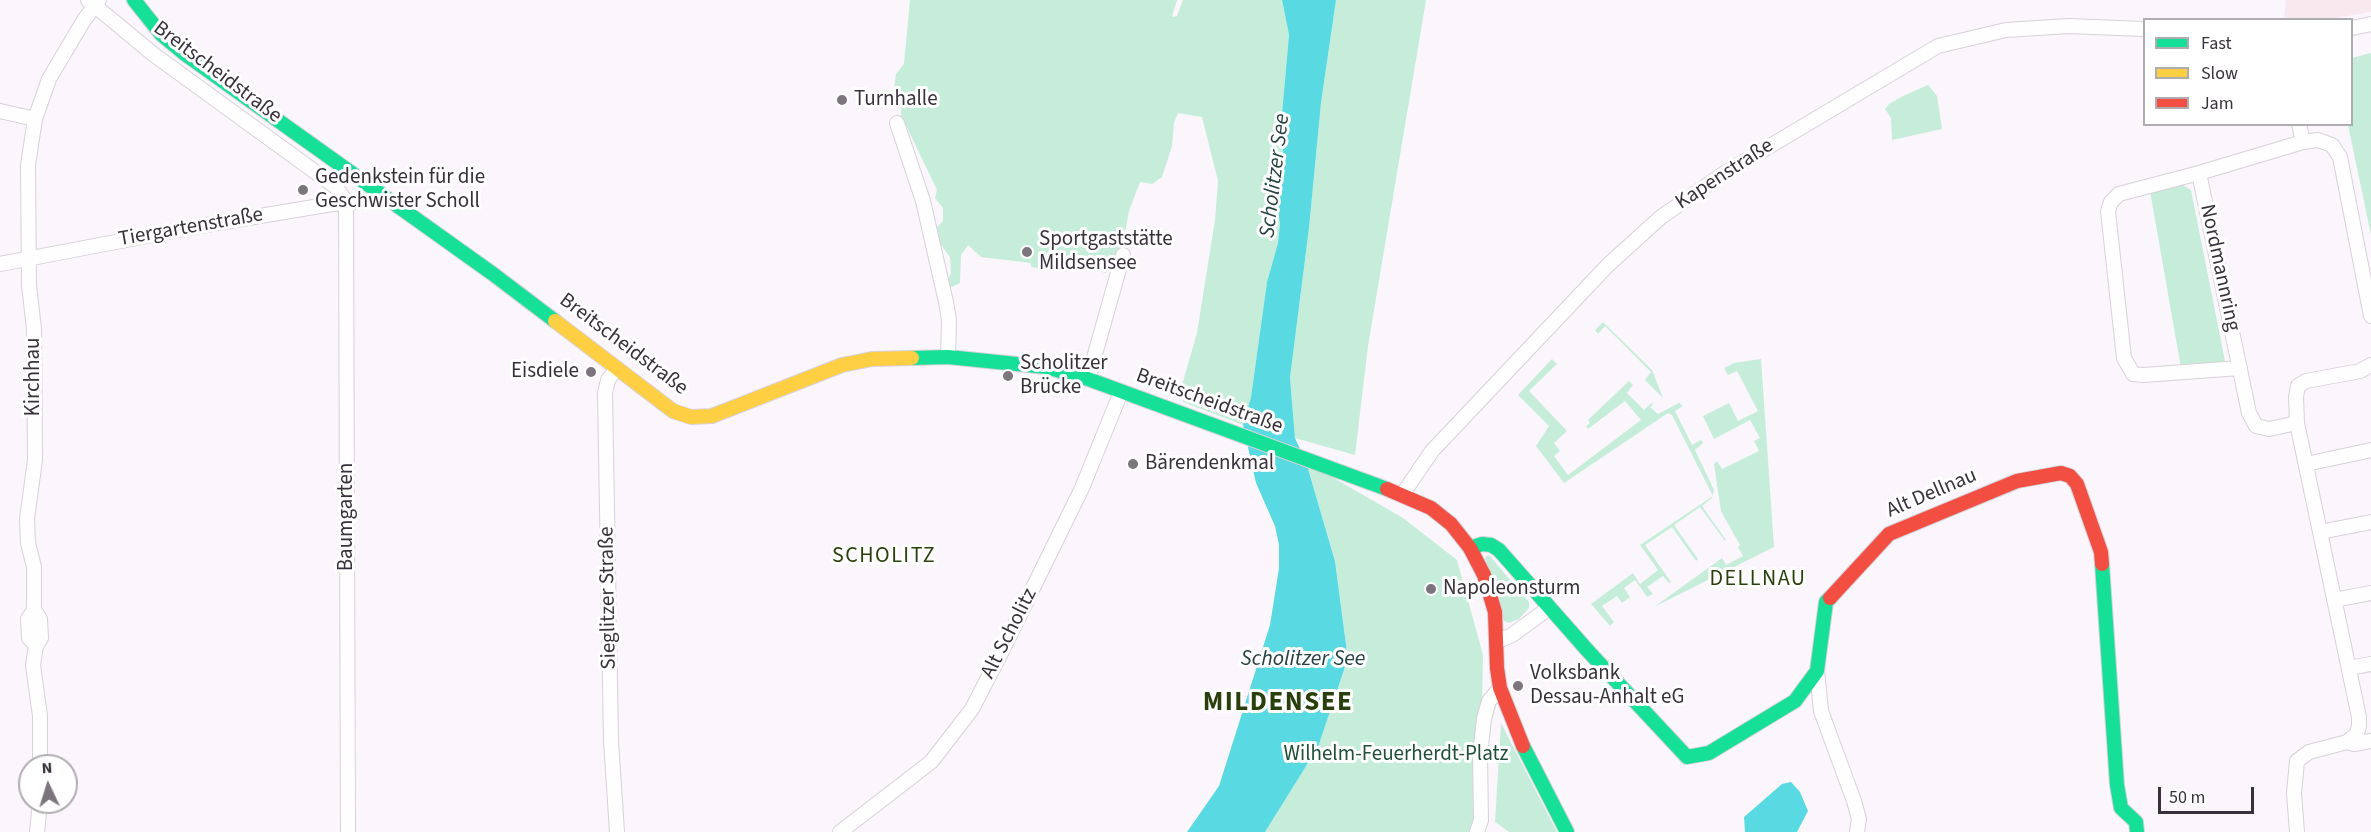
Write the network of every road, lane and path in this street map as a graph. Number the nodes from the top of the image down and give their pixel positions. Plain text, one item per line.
1 (134, 0) edge
2 (94, 2) edge
3 (2371, 24) edge
4 (2353, 28) edge
5 (2143, 29) edge
6 (0, 111) edge
7 (35, 119) junction
8 (897, 123) dead end
9 (2299, 126) edge
10 (2302, 142) junction
11 (2199, 173) junction
12 (380, 192) junction
13 (346, 202) junction
14 (1123, 255) dead end
15 (28, 258) junction
16 (0, 264) edge
17 (2371, 316) edge
18 (948, 357) junction
19 (2371, 365) edge
20 (617, 368) junction
21 (2240, 368) junction
22 (1088, 380) junction
23 (1121, 392) junction
24 (2297, 423) junction
25 (2371, 450) edge
26 (2306, 464) junction
27 (1402, 495) junction
28 (2371, 522) edge
29 (2320, 532) junction
30 (1470, 548) junction
31 (2371, 592) edge
32 (2334, 600) junction
33 (1549, 608) junction
34 (1498, 641) junction
35 (2371, 664) edge
36 (2349, 669) junction
37 (1817, 671) junction
38 (1500, 688) junction
39 (1795, 701) junction
40 (1821, 711) junction
41 (2371, 741) edge
42 (2347, 742) junction
43 (40, 754) edge
44 (39, 814) edge
45 (38, 832) edge
46 (348, 832) edge
47 (617, 832) edge
48 (840, 832) edge
49 (1477, 832) edge
50 (1567, 832) edge
51 (1857, 832) edge
52 (2137, 832) edge
53 (2296, 832) edge

1 - 12 street, Breitscheidstraße
2 - 7 street, Kirchhau
2 - 13 street, Breitscheidstraße
3 - 4 street
5 - 27 street, Kapenstraße
6 - 7 street
7 - 15 street, Kirchhau
8 - 18 street
9 - 10 street
10 - 11 street
10 - 17 street
11 - 21 street, Nordmannring
11 - 21 street
12 - 13 street, Tiergartenstraße
12 - 20 street, Breitscheidstraße
13 - 15 street, Tiergartenstraße
13 - 46 street, Baumgarten
14 - 22 street
15 - 16 street, Tiergartenstraße
15 - 43 street, Kirchhau
18 - 20 street, Breitscheidstraße
18 - 22 street, Breitscheidstraße
19 - 24 street
20 - 47 street, Sieglitzer Straße
21 - 24 street, Nordmannring
22 - 23 street, Breitscheidstraße
23 - 27 street, Breitscheidstraße
23 - 48 street, Alt Scholitz
24 - 26 street
25 - 26 street
26 - 29 street
27 - 30 street
28 - 29 street
29 - 32 street
30 - 33 street, Alt Dellnau
30 - 34 street
31 - 32 street
32 - 36 street
33 - 34 street
33 - 39 street, Alt Dellnau
34 - 38 street
35 - 36 street
36 - 42 street
37 - 39 street, Alt Dellnau
37 - 40 street
37 - 52 street, Alt Dellnau
38 - 49 street
38 - 50 street
39 - 40 street
40 - 51 street
41 - 42 street
42 - 53 street
44 - 45 street

